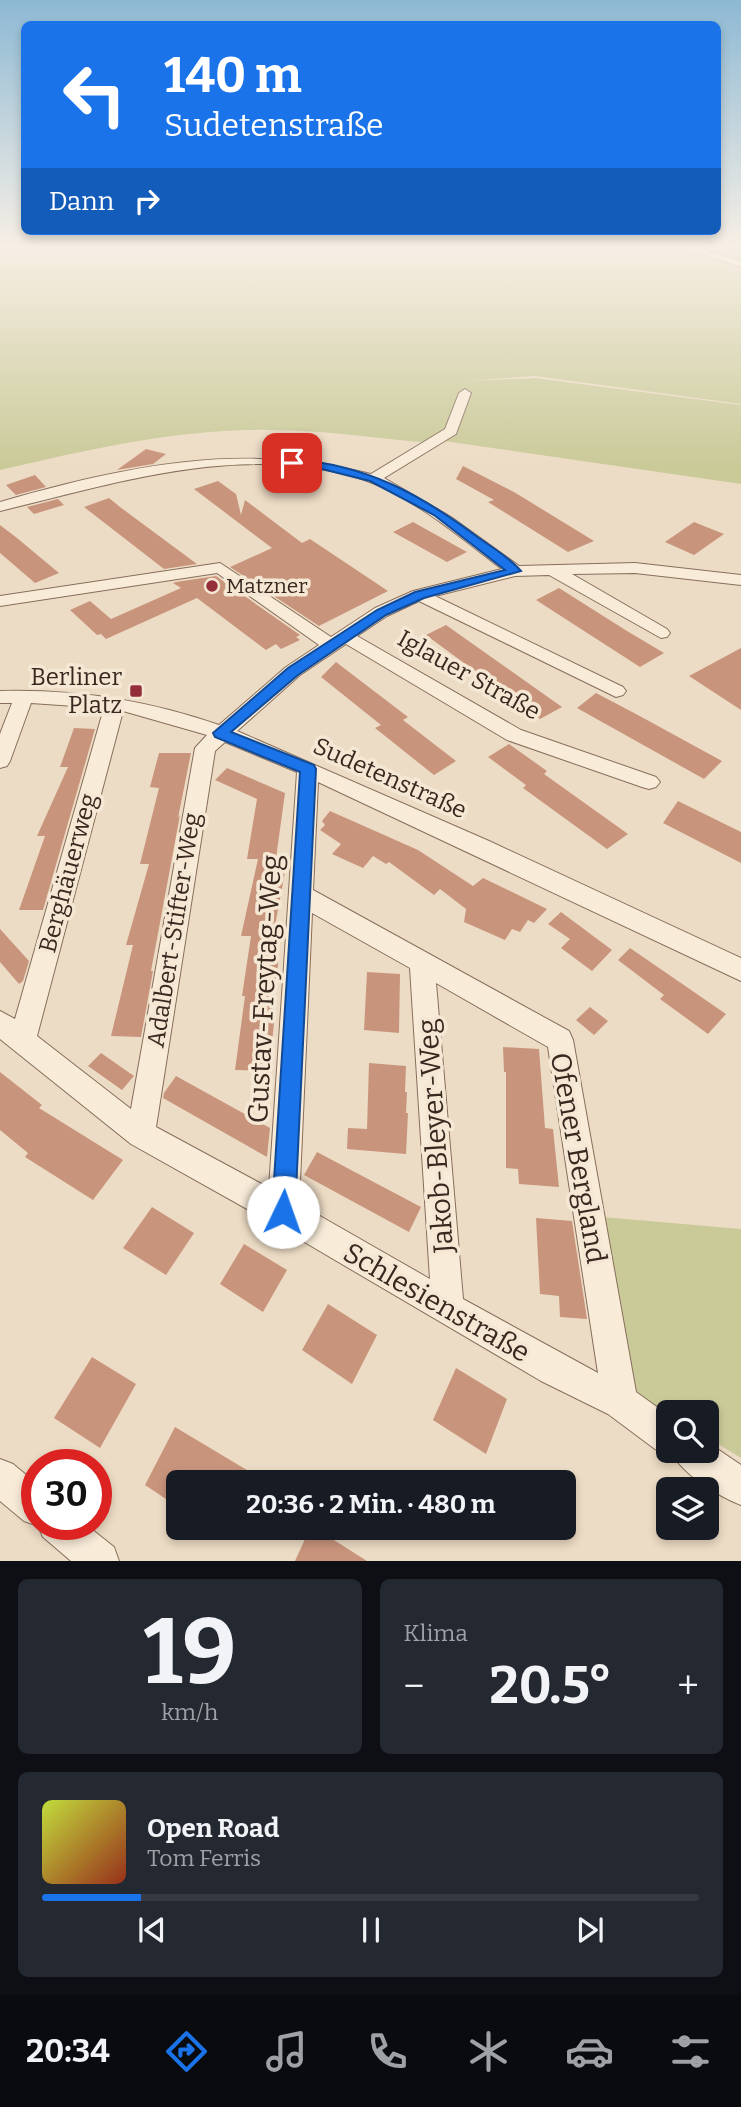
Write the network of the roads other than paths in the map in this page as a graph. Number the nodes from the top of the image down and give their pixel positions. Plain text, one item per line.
1 (465, 393) dead end
2 (374, 478) junction
3 (0, 507) edge
4 (552, 570) junction
5 (515, 571) junction
6 (741, 580) edge
7 (419, 595) junction
8 (0, 601) edge
9 (662, 633) dead end
10 (338, 640) junction
11 (617, 691) dead end
12 (24, 696) junction
13 (0, 697) edge
14 (115, 704) junction
15 (220, 733) junction
16 (0, 761) edge
17 (308, 769) junction
18 (649, 782) dead end
19 (301, 895) junction
20 (422, 963) junction
21 (741, 970) edge
22 (11, 1032) edge
23 (141, 1134) junction
24 (283, 1212) junction
25 (448, 1309) junction
26 (620, 1402) junction
27 (656, 1428) edge
28 (706, 1463) edge
29 (0, 1477) edge
30 (741, 1487) edge
31 (21, 1495) edge
32 (75, 1540) edge
33 (100, 1561) edge

1 - 2 street
2 - 3 street
2 - 5 street
4 - 5 street, Iglauer Straße
4 - 6 street, Iglauer Straße
4 - 9 street
5 - 7 street, Iglauer Straße
7 - 10 street, Iglauer Straße
7 - 11 street, Iglauer Straße
8 - 10 street
10 - 15 street, Iglauer Straße
10 - 18 street, Iglauer Straße
12 - 13 street, Sudetenstraße
12 - 14 street, Sudetenstraße
12 - 16 street
14 - 15 street, Sudetenstraße
14 - 22 street, Berghäuerweg
15 - 17 street, Sudetenstraße
15 - 23 street, Adalbert-Stifter-Weg
17 - 19 street, Gustav-Freytag-Weg
17 - 21 street, Sudetenstraße
19 - 20 street, Ofener Bergland
19 - 24 street, Gustav-Freytag-Weg
20 - 25 street, Jakob-Bleyer-Weg
20 - 26 street, Ofener Bergland
22 - 23 street, Schlesienstraße
23 - 24 street, Schlesienstraße
24 - 25 street, Schlesienstraße
25 - 26 street, Schlesienstraße
26 - 27 street, Schlesienstraße
28 - 30 street
29 - 31 street
32 - 33 street

